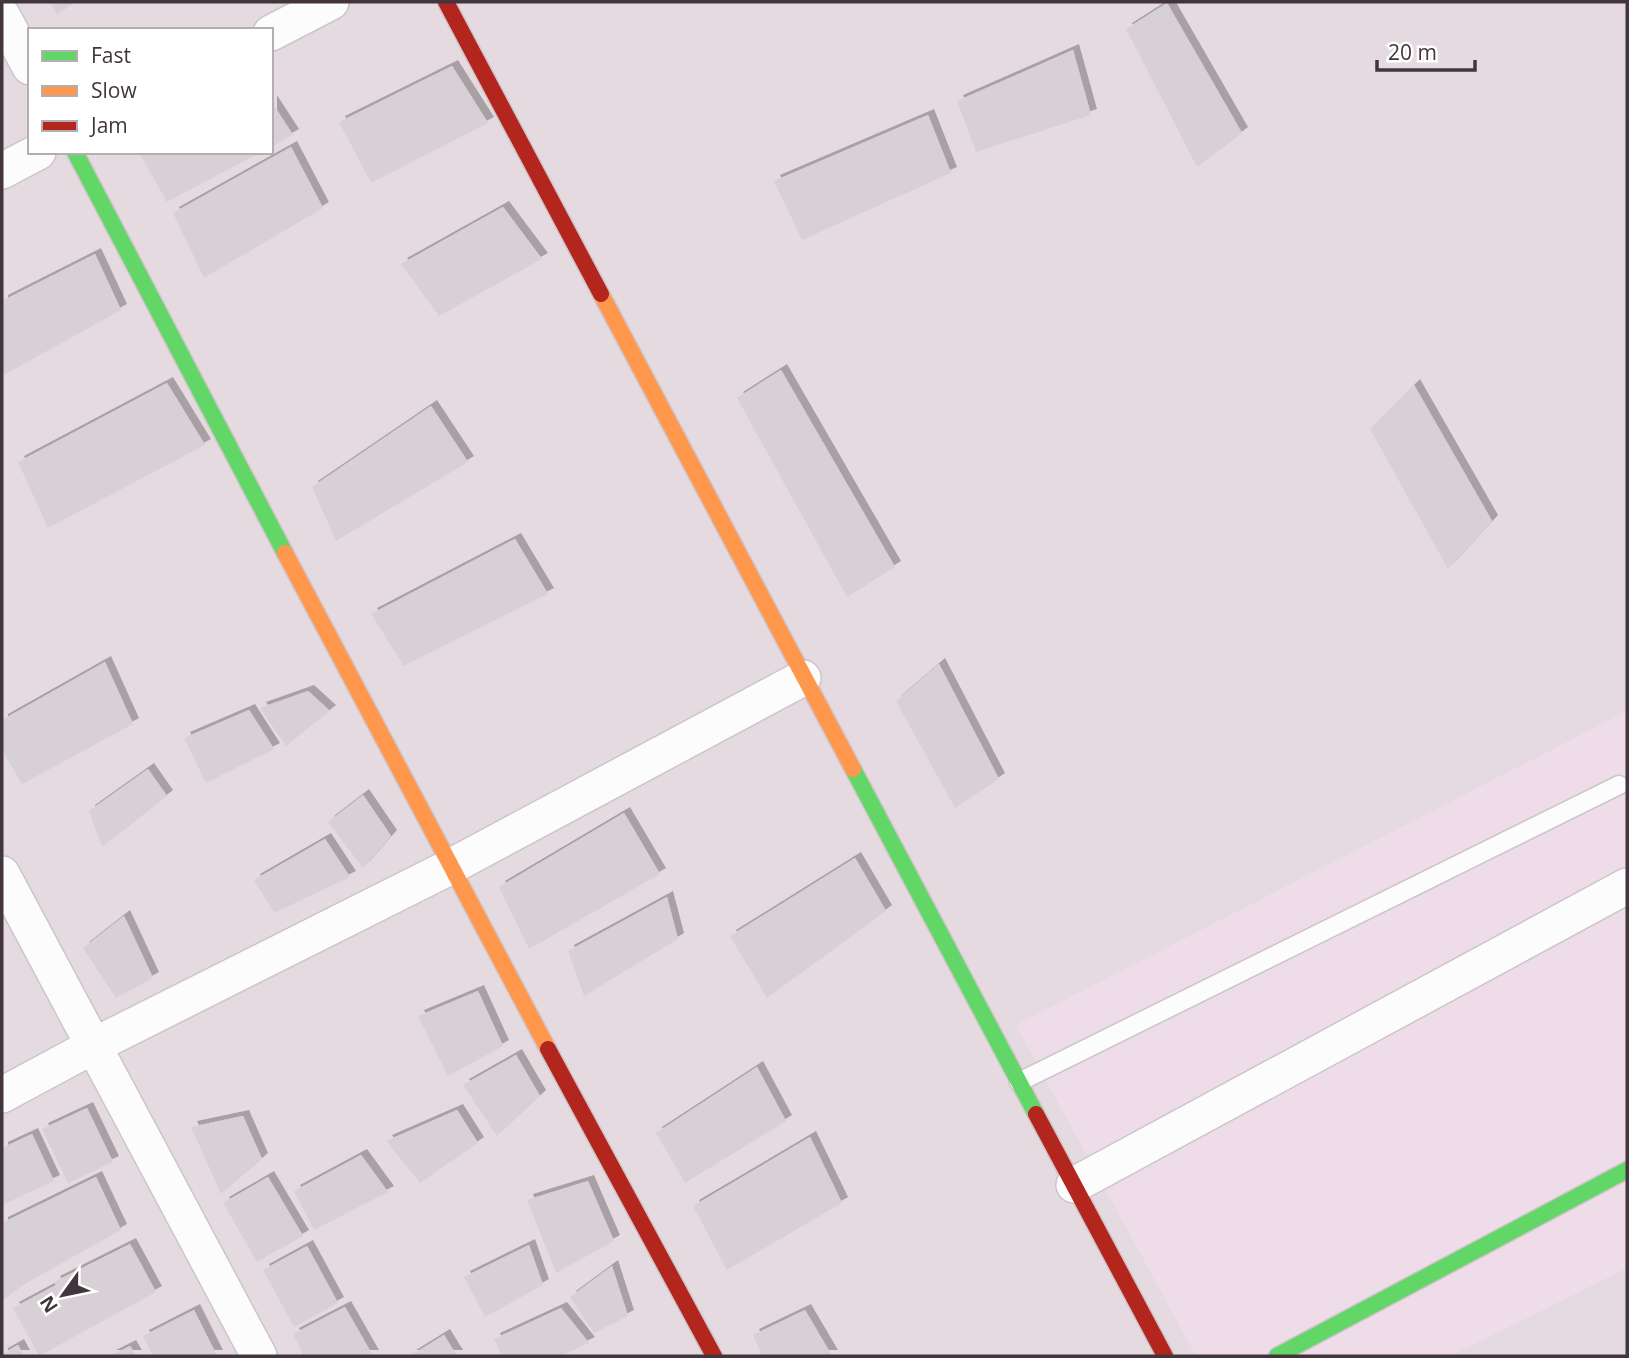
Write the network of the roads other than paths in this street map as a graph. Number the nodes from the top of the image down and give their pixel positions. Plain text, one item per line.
1 (331, 2) edge
2 (446, 2) edge
3 (2, 15) edge
4 (273, 32) edge
5 (28, 64) edge
6 (34, 154) edge
7 (76, 154) edge
8 (2, 171) edge
9 (803, 678) junction
10 (1619, 785) dead end
11 (450, 867) junction
12 (2, 874) edge
13 (1627, 886) edge
14 (93, 1046) junction
15 (1019, 1082) junction
16 (2, 1095) edge
17 (1627, 1170) edge
18 (1074, 1185) junction
19 (259, 1356) edge
20 (714, 1356) edge
21 (1165, 1356) edge
22 (1277, 1356) edge

1 - 4 street
2 - 9 street
3 - 5 street
6 - 8 street
7 - 11 street
9 - 11 street
9 - 15 street
10 - 15 lane
11 - 14 street
11 - 20 street
12 - 14 street
13 - 18 street
14 - 16 street
14 - 19 street
15 - 18 street
17 - 22 street
18 - 21 street

